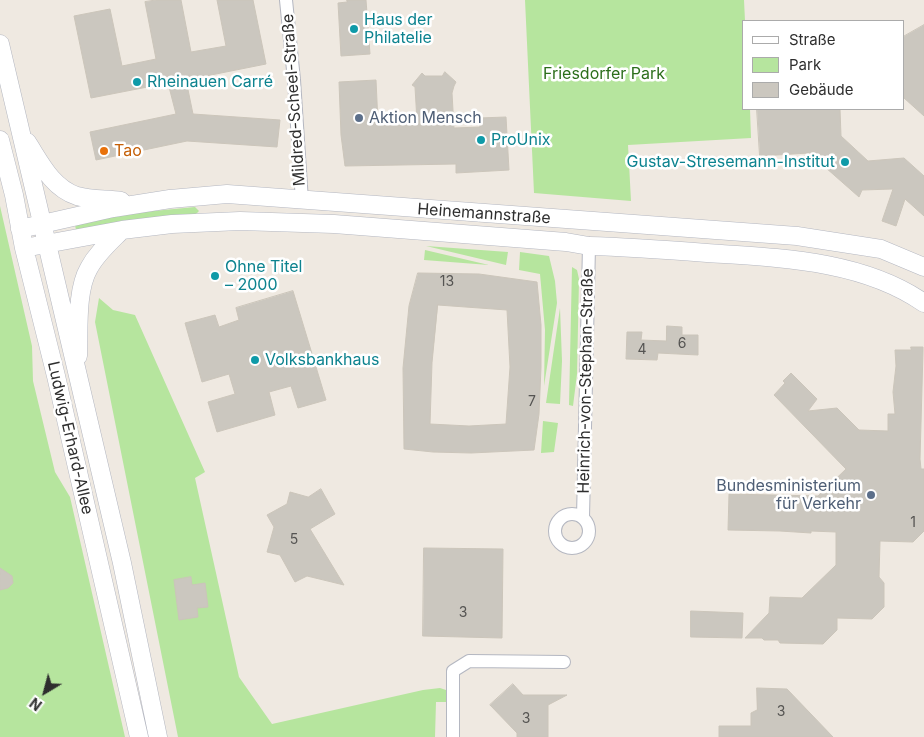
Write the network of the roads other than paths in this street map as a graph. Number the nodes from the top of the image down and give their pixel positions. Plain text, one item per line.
1 (286, 0) edge
2 (0, 44) edge
3 (20, 133) junction
4 (0, 140) edge
5 (302, 201) junction
6 (141, 203) junction
7 (590, 222) junction
8 (302, 223) junction
9 (42, 224) junction
10 (20, 229) junction
11 (122, 230) junction
12 (46, 244) junction
13 (589, 246) junction
14 (24, 248) junction
15 (827, 265) junction
16 (924, 267) edge
17 (924, 289) edge
18 (924, 303) edge
19 (77, 376) junction
20 (583, 517) dead end
21 (564, 662) dead end
22 (139, 737) edge
23 (158, 737) edge
24 (452, 737) edge

1 - 5 street, Mildred-Scheel-Straße
2 - 3 main road, Ludwig-Erhard-Allee
3 - 6 main road
3 - 9 main road, Ludwig-Erhard-Allee
4 - 10 main road, Ludwig-Erhard-Allee
5 - 6 main road, Heinemannstraße
5 - 7 main road, Heinemannstraße
5 - 8 main road
6 - 9 main road, Heinemannstraße
7 - 13 main road
7 - 16 main road, Heinemannstraße
8 - 11 main road, Heinemannstraße
8 - 13 main road, Heinemannstraße
9 - 10 main road, Heinemannstraße
9 - 12 main road, Ludwig-Erhard-Allee
10 - 14 main road, Ludwig-Erhard-Allee
11 - 12 main road, Heinemannstraße
11 - 19 main road, Ludwig-Erhard-Allee
12 - 14 main road, Heinemannstraße
12 - 19 main road, Ludwig-Erhard-Allee
13 - 15 main road, Heinemannstraße
13 - 20 street, Heinrich-von-Stephan-Straße
14 - 22 main road, Ludwig-Erhard-Allee
15 - 17 main road
15 - 18 main road, Heinemannstraße
19 - 23 main road, Ludwig-Erhard-Allee
21 - 24 street

